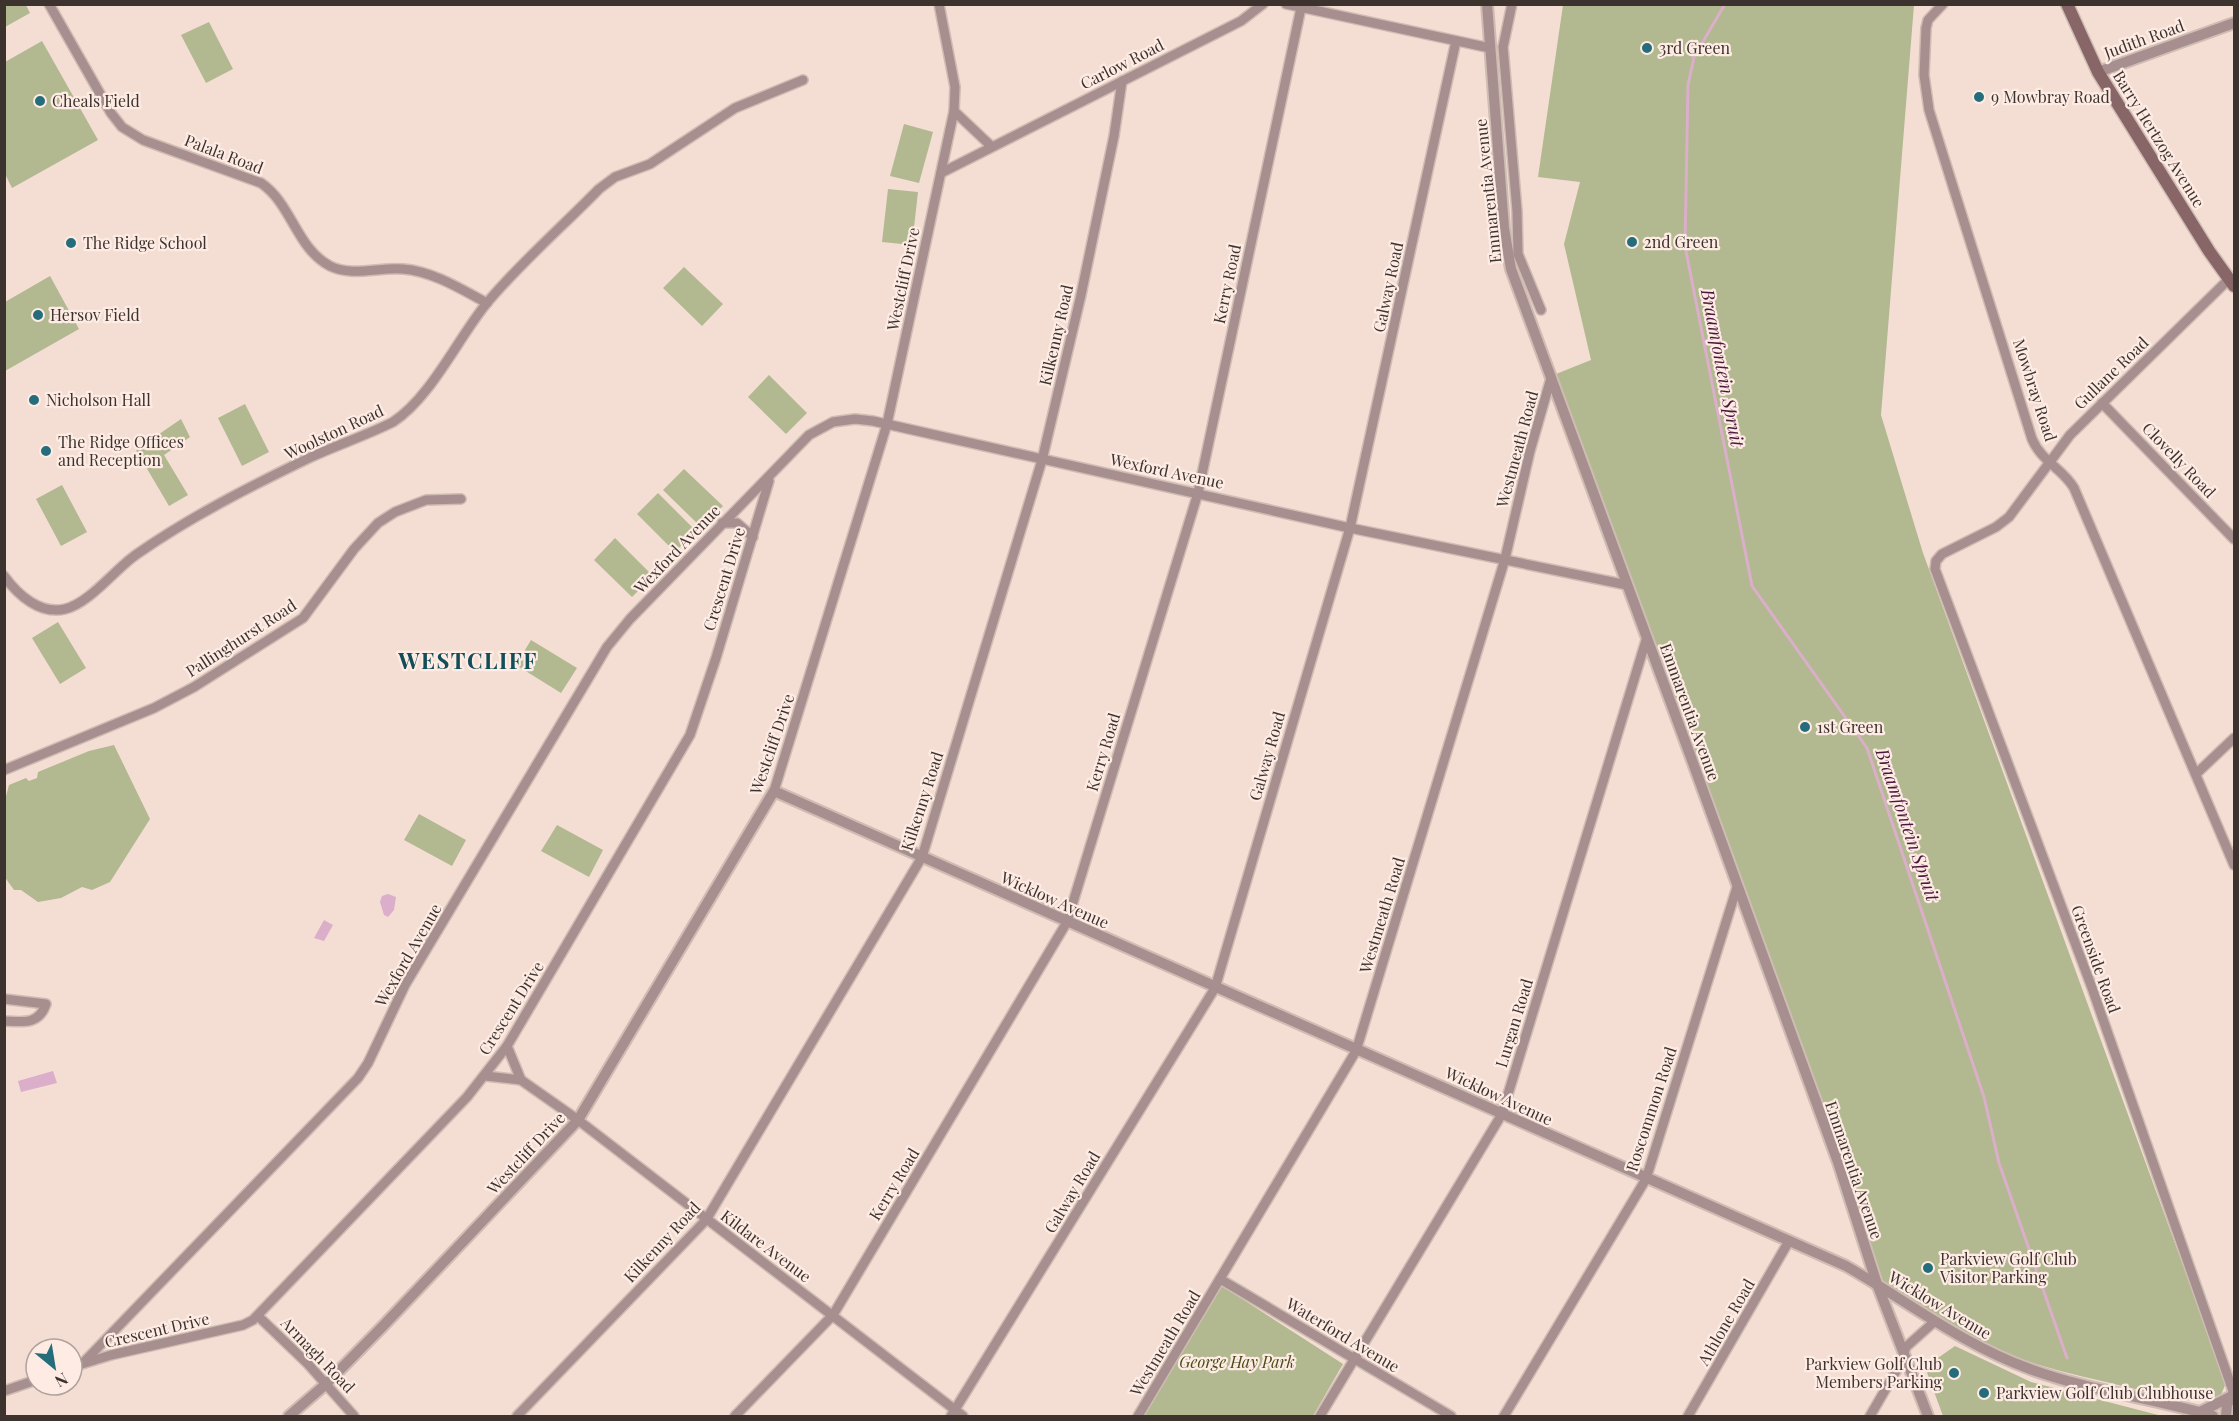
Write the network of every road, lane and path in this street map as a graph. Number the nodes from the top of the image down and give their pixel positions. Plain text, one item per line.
1 (49, 4) edge
2 (939, 4) edge
3 (1263, 4) edge
4 (1286, 4) edge
5 (1487, 4) edge
6 (1512, 4) edge
7 (1943, 4) edge
8 (2067, 4) edge
9 (1301, 8) junction
10 (2235, 23) edge
11 (1456, 41) junction
12 (1490, 48) junction
13 (2098, 72) junction
14 (803, 80) dead end
15 (1122, 81) junction
16 (954, 111) junction
17 (991, 146) junction
18 (941, 173) junction
19 (2232, 282) edge
20 (487, 303) junction
21 (1541, 310) dead end
22 (1551, 378) junction
23 (2102, 403) junction
24 (886, 424) junction
25 (1042, 460) junction
26 (2048, 462) junction
27 (770, 478) junction
28 (1198, 493) junction
29 (461, 499) dead end
30 (722, 523) junction
31 (1350, 528) junction
32 (753, 537) junction
33 (2235, 539) edge
34 (1938, 558) joint
35 (1505, 559) junction
36 (4, 576) edge
37 (1628, 585) junction
38 (1647, 637) junction
39 (2235, 738) edge
40 (4, 770) edge
41 (2196, 774) junction
42 (774, 791) junction
43 (922, 857) junction
44 (2235, 865) edge
45 (1737, 887) junction
46 (1067, 922) junction
47 (1215, 988) junction
48 (4, 999) edge
49 (4, 1021) edge
50 (507, 1046) junction
51 (1356, 1051) junction
52 (486, 1076) junction
53 (522, 1080) junction
54 (1502, 1114) junction
55 (578, 1120) junction
56 (1646, 1179) junction
57 (706, 1220) junction
58 (1789, 1241) junction
59 (1220, 1279) junction
60 (1877, 1284) junction
61 (833, 1315) junction
62 (258, 1316) junction
63 (1934, 1322) junction
64 (1904, 1353) junction
65 (1354, 1358) junction
66 (84, 1362) edge
67 (84, 1363) edge
68 (2228, 1372) junction
69 (2235, 1383) edge
70 (24, 1384) edge
71 (326, 1384) junction
72 (4, 1391) edge
73 (2233, 1394) edge
74 (2200, 1413) junction
75 (957, 1415) edge
76 (289, 1416) edge
77 (354, 1416) edge
78 (517, 1416) edge
79 (735, 1416) edge
80 (1138, 1416) edge
81 (1320, 1416) edge
82 (1451, 1416) edge
83 (1504, 1416) edge
84 (1688, 1416) edge
85 (1870, 1416) edge
86 (1928, 1416) edge
87 (2213, 1416) edge
88 (2226, 1416) edge

1 - 20 street, Palala Road
2 - 16 street, Westcliff Drive
3 - 15 street, Carlow Road
4 - 9 street
5 - 12 street, Emmarentia Avenue
6 - 21 street
7 - 26 street, Mowbray Road
8 - 13 main road, Barry Hertzog Avenue
9 - 11 street
9 - 28 street, Kerry Road
10 - 13 street, Judith Road
11 - 12 street
11 - 31 street, Galway Road
12 - 22 street, Emmarentia Avenue
13 - 19 main road, Barry Hertzog Avenue
14 - 20 street, Woolston Road
15 - 17 street, Carlow Road
15 - 25 street, Kilkenny Road
16 - 17 street
16 - 18 street, Westcliff Drive
17 - 18 street, Carlow Road
18 - 24 street, Westcliff Drive
19 - 23 street, Gullane Road
20 - 36 street, Woolston Road
22 - 35 street, Westmeath Road
22 - 37 street, Emmarentia Avenue
23 - 26 street, Gullane Road
23 - 33 street, Clovelly Road
24 - 25 street, Wexford Avenue
24 - 27 street, Wexford Avenue
24 - 42 street, Westcliff Drive
25 - 28 street, Wexford Avenue
25 - 43 street, Kilkenny Road
26 - 34 street, Gullane Road
26 - 41 street, Mowbray Road
27 - 30 street, Wexford Avenue
27 - 32 street, Crescent Drive
28 - 31 street, Wexford Avenue
28 - 46 street, Kerry Road
29 - 40 street, Pallinghurst Road
30 - 32 street
30 - 66 street, Wexford Avenue
31 - 35 street, Wexford Avenue
31 - 47 street, Galway Road
32 - 50 street, Crescent Drive
34 - 68 street, Greenside Road
35 - 37 street, Wexford Avenue
35 - 51 street, Westmeath Road
37 - 38 street, Emmarentia Avenue
38 - 45 street, Emmarentia Avenue
38 - 54 street, Lurgan Road
39 - 41 street
41 - 44 street, Mowbray Road
42 - 43 street, Wicklow Avenue
42 - 55 street, Westcliff Drive
43 - 46 street, Wicklow Avenue
43 - 57 street, Kilkenny Road
45 - 56 street, Roscommon Road
45 - 60 street, Emmarentia Avenue
46 - 47 street, Wicklow Avenue
46 - 61 street, Kerry Road
47 - 51 street, Wicklow Avenue
47 - 75 street, Galway Road
48 - 49 street
50 - 52 street, Crescent Drive
50 - 53 street
51 - 54 street, Wicklow Avenue
51 - 59 street, Westmeath Road
52 - 53 street, Kildare Avenue
52 - 62 street, Crescent Drive
53 - 55 street, Kildare Avenue
54 - 56 street, Wicklow Avenue
54 - 65 street, Lurgan Road
55 - 57 street, Kildare Avenue
55 - 71 street, Westcliff Drive
56 - 58 street, Wicklow Avenue
56 - 83 street, Roscommon Road
57 - 61 street, Kildare Avenue
57 - 78 street, Kilkenny Road
58 - 60 street, Wicklow Avenue
58 - 84 street, Athlone Road
59 - 65 street, Waterford Avenue
59 - 80 street, Westmeath Road
60 - 63 street, Wicklow Avenue
60 - 64 street, Emmarentia Avenue
61 - 75 street, Kildare Avenue
61 - 79 street, Kerry Road
62 - 67 street, Crescent Drive
62 - 71 street, Armagh Road
63 - 64 street
63 - 74 street, Wicklow Avenue
64 - 85 street
64 - 86 street, Emmarentia Avenue
65 - 81 street, Lurgan Road
65 - 82 street, Waterford Avenue
68 - 69 street, Greenside Road
68 - 73 street, Greenside Road
70 - 72 street
71 - 76 street, Westcliff Drive
71 - 77 street, Armagh Road
73 - 74 street
73 - 88 street
74 - 87 street, Wicklow Avenue

